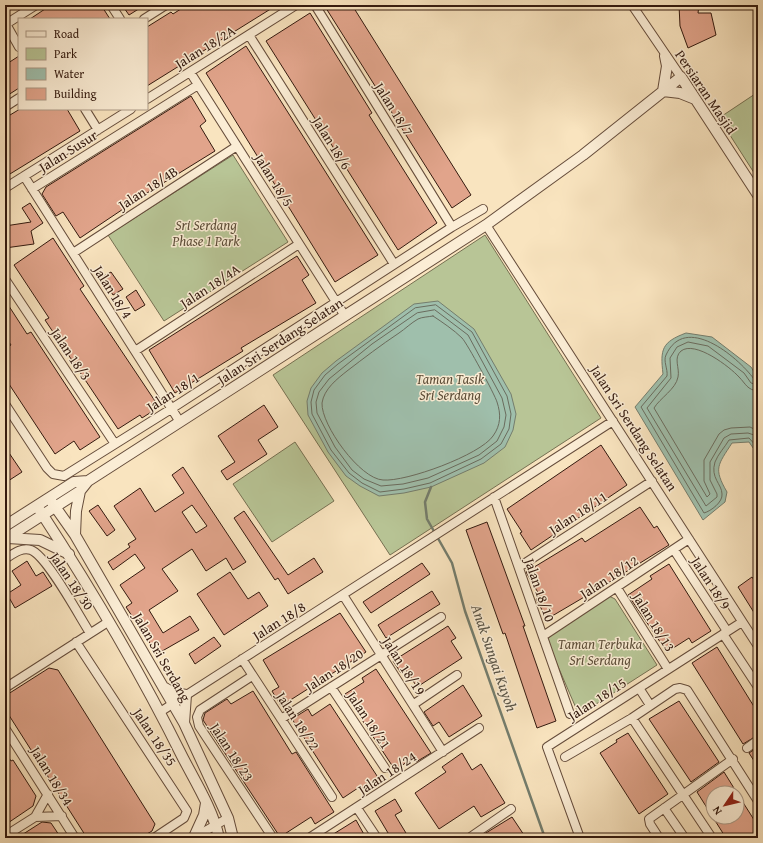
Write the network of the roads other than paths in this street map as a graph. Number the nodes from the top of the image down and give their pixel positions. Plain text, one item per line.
1 (36, 5) edge
2 (111, 5) edge
3 (166, 5) edge
4 (296, 5) edge
5 (314, 5) edge
6 (492, 5) edge
7 (510, 5) edge
8 (632, 5) edge
9 (119, 18) edge
10 (146, 18) edge
11 (249, 34) junction
12 (18, 44) edge
13 (665, 56) junction
14 (190, 72) junction
15 (681, 77) junction
16 (198, 84) junction
17 (663, 91) junction
18 (148, 98) edge
19 (18, 99) edge
20 (695, 99) junction
21 (5, 107) edge
22 (86, 110) edge
23 (129, 110) edge
24 (98, 130) junction
25 (237, 146) junction
26 (24, 176) junction
27 (5, 188) edge
28 (32, 189) junction
29 (758, 195) edge
30 (483, 209) dead end
31 (486, 225) junction
32 (452, 227) junction
33 (299, 244) junction
34 (73, 253) junction
35 (394, 264) junction
36 (5, 279) edge
37 (336, 302) junction
38 (345, 316) junction
39 (135, 351) junction
40 (5, 404) edge
41 (172, 409) junction
42 (613, 421) junction
43 (180, 422) junction
44 (116, 444) junction
45 (88, 481) junction
46 (652, 481) junction
47 (80, 491) junction
48 (494, 497) junction
49 (49, 498) junction
50 (37, 506) junction
51 (55, 507) junction
52 (43, 515) junction
53 (5, 526) edge
54 (75, 535) junction
55 (6, 539) edge
56 (689, 539) junction
57 (674, 550) junction
58 (69, 554) junction
59 (5, 559) edge
60 (519, 567) junction
61 (617, 588) junction
62 (343, 595) junction
63 (440, 617) dead end
64 (108, 622) junction
65 (742, 622) junction
66 (90, 633) junction
67 (725, 633) junction
68 (543, 636) junction
69 (76, 642) junction
70 (758, 646) edge
71 (381, 655) junction
72 (242, 659) junction
73 (668, 669) junction
74 (457, 675) dead end
75 (252, 676) junction
76 (163, 687) junction
77 (331, 687) junction
78 (758, 687) edge
79 (5, 688) edge
80 (639, 688) junction
81 (186, 695) junction
82 (172, 704) junction
83 (414, 704) junction
84 (650, 705) junction
85 (160, 712) junction
86 (570, 714) dead end
87 (632, 718) junction
88 (281, 719) junction
89 (184, 723) junction
90 (5, 728) edge
91 (479, 728) dead end
92 (758, 740) edge
93 (747, 748) dead end
94 (443, 752) junction
95 (565, 757) dead end
96 (733, 759) junction
97 (385, 768) dead end
98 (48, 794) junction
99 (682, 794) junction
100 (332, 797) dead end
101 (758, 801) edge
102 (206, 803) junction
103 (357, 808) junction
104 (664, 808) junction
105 (512, 809) dead end
106 (62, 816) junction
107 (35, 817) junction
108 (228, 818) junction
109 (215, 824) junction
110 (5, 836) edge
111 (684, 837) dead end
112 (75, 838) edge
113 (154, 838) edge
114 (195, 838) edge
115 (219, 838) edge
116 (234, 838) edge
117 (273, 838) edge
118 (309, 838) edge
119 (377, 838) edge
120 (469, 838) edge
121 (580, 838) edge
122 (659, 838) edge
123 (712, 838) edge

1 - 12 street
2 - 9 street
3 - 10 street
4 - 11 street, Jalan 18/2A
5 - 32 street, Jalan 18/7
6 - 7 street
8 - 13 street, Persiaran Masjid
11 - 14 street, Jalan 18/2A
11 - 35 street, Jalan 18/6
13 - 15 street, Persiaran Masjid
13 - 17 street
14 - 16 street, Jalan 18/5
14 - 18 street, Jalan 18/2A
15 - 17 street, Jalan Sri Serdang Selatan
15 - 20 street, Persiaran Masjid
16 - 25 street, Jalan 18/5
16 - 28 street, Jalan Susur
17 - 20 street
17 - 31 street, Jalan Sri Serdang Selatan
19 - 21 street
20 - 29 street, Persiaran Masjid
22 - 24 street
23 - 24 street
24 - 26 street
25 - 33 street, Jalan 18/5
25 - 34 street, Jalan 18/4B
26 - 27 street
26 - 28 street, Jalan 18/4
28 - 34 street, Jalan 18/4
30 - 32 street, Jalan 18/1
31 - 38 street, Jalan Sri Serdang Selatan
31 - 42 street, Jalan Sri Serdang Selatan
32 - 35 street, Jalan 18/1
33 - 37 street, Jalan 18/5
33 - 39 street, Jalan 18/4A
34 - 39 street, Jalan 18/4
35 - 37 street, Jalan 18/1
36 - 44 street, Jalan 18/3
37 - 38 street, Jalan 18/5
37 - 41 street, Jalan 18/1
38 - 43 street, Jalan Sri Serdang Selatan
39 - 41 street, Jalan 18/4
40 - 44 street, Jalan 18/1
41 - 43 street, Jalan 18/4
41 - 44 street, Jalan 18/1
42 - 46 street, Jalan Sri Serdang Selatan
42 - 48 street, Jalan 18/8
43 - 45 street, Jalan Sri Serdang Selatan
45 - 47 street, Jalan Sri Serdang Selatan
45 - 49 street, Jalan Sri Serdang Selatan
46 - 56 street, Jalan Sri Serdang Selatan
46 - 60 street, Jalan 18/11
47 - 51 street, Jalan Sri Serdang Selatan
47 - 54 street
48 - 60 street, Jalan 18/10
48 - 62 street, Jalan 18/8
49 - 50 street, Jalan Sri Serdang Selatan
49 - 51 street, Jalan Sri Serdang
50 - 52 street, Jalan Sri Serdang
50 - 53 street, Jalan Sri Serdang Selatan
51 - 52 street, Jalan Sri Serdang Selatan
51 - 54 street, Jalan Sri Serdang
52 - 55 street, Jalan Sri Serdang Selatan
52 - 58 street, Jalan Sri Serdang
54 - 76 street, Jalan Sri Serdang
55 - 58 street
56 - 57 street, Jalan 18/12
56 - 65 street, Jalan Sri Serdang Selatan
57 - 61 street, Jalan 18/12
57 - 67 street, Jalan 18/9
58 - 64 street, Jalan Sri Serdang
59 - 66 street, Jalan 18/30
60 - 68 street, Jalan 18/10
61 - 68 street, Jalan 18/12
61 - 73 street, Jalan 18/13
62 - 71 street, Jalan 18/19
62 - 72 street, Jalan 18/8
63 - 71 street, Jalan 18/20
64 - 66 street
64 - 85 street, Jalan Sri Serdang
65 - 67 street, Jalan 18/15
65 - 70 street, Jalan Sri Serdang Selatan
66 - 69 street
67 - 73 street, Jalan 18/15
67 - 78 street, Jalan 18/9
68 - 86 street, Jalan 18/10
69 - 79 street
69 - 113 street, Jalan 18/35
71 - 77 street, Jalan 18/20
71 - 83 street, Jalan 18/19
72 - 75 street, Jalan 18/22
72 - 81 street, Jalan 18/8
73 - 80 street, Jalan 18/15
74 - 83 street
75 - 88 street, Jalan 18/22
75 - 117 street, Jalan 18/23
76 - 81 street
76 - 82 street, Jalan Sri Serdang
77 - 88 street, Jalan 18/20
77 - 97 street, Jalan 18/21
80 - 84 street
80 - 121 street, Jalan 18/15
81 - 82 street, Jalan 18/8
81 - 89 street
82 - 85 street, Jalan 18/8
82 - 89 street, Jalan Sri Serdang
83 - 94 street, Jalan 18/19
84 - 87 street
84 - 96 street
85 - 102 street, Jalan Sri Serdang
87 - 95 street
87 - 99 street
88 - 100 street, Jalan 18/22
89 - 108 street, Jalan Sri Serdang
90 - 98 street, Jalan 18/34
91 - 94 street, Jalan 18/24
92 - 93 street
94 - 103 street, Jalan 18/24
96 - 99 street
96 - 101 street
98 - 106 street, Jalan 18/34
98 - 107 street
99 - 104 street
99 - 123 street
102 - 109 street, Jalan Sri Serdang
102 - 114 street
103 - 118 street, Jalan 18/24
103 - 119 street
104 - 111 street
104 - 122 street
105 - 120 street
106 - 107 street
106 - 112 street, Jalan 18/34
107 - 110 street
108 - 109 street
108 - 116 street, Jalan Sri Serdang
109 - 114 street
109 - 115 street, Jalan Sri Serdang

